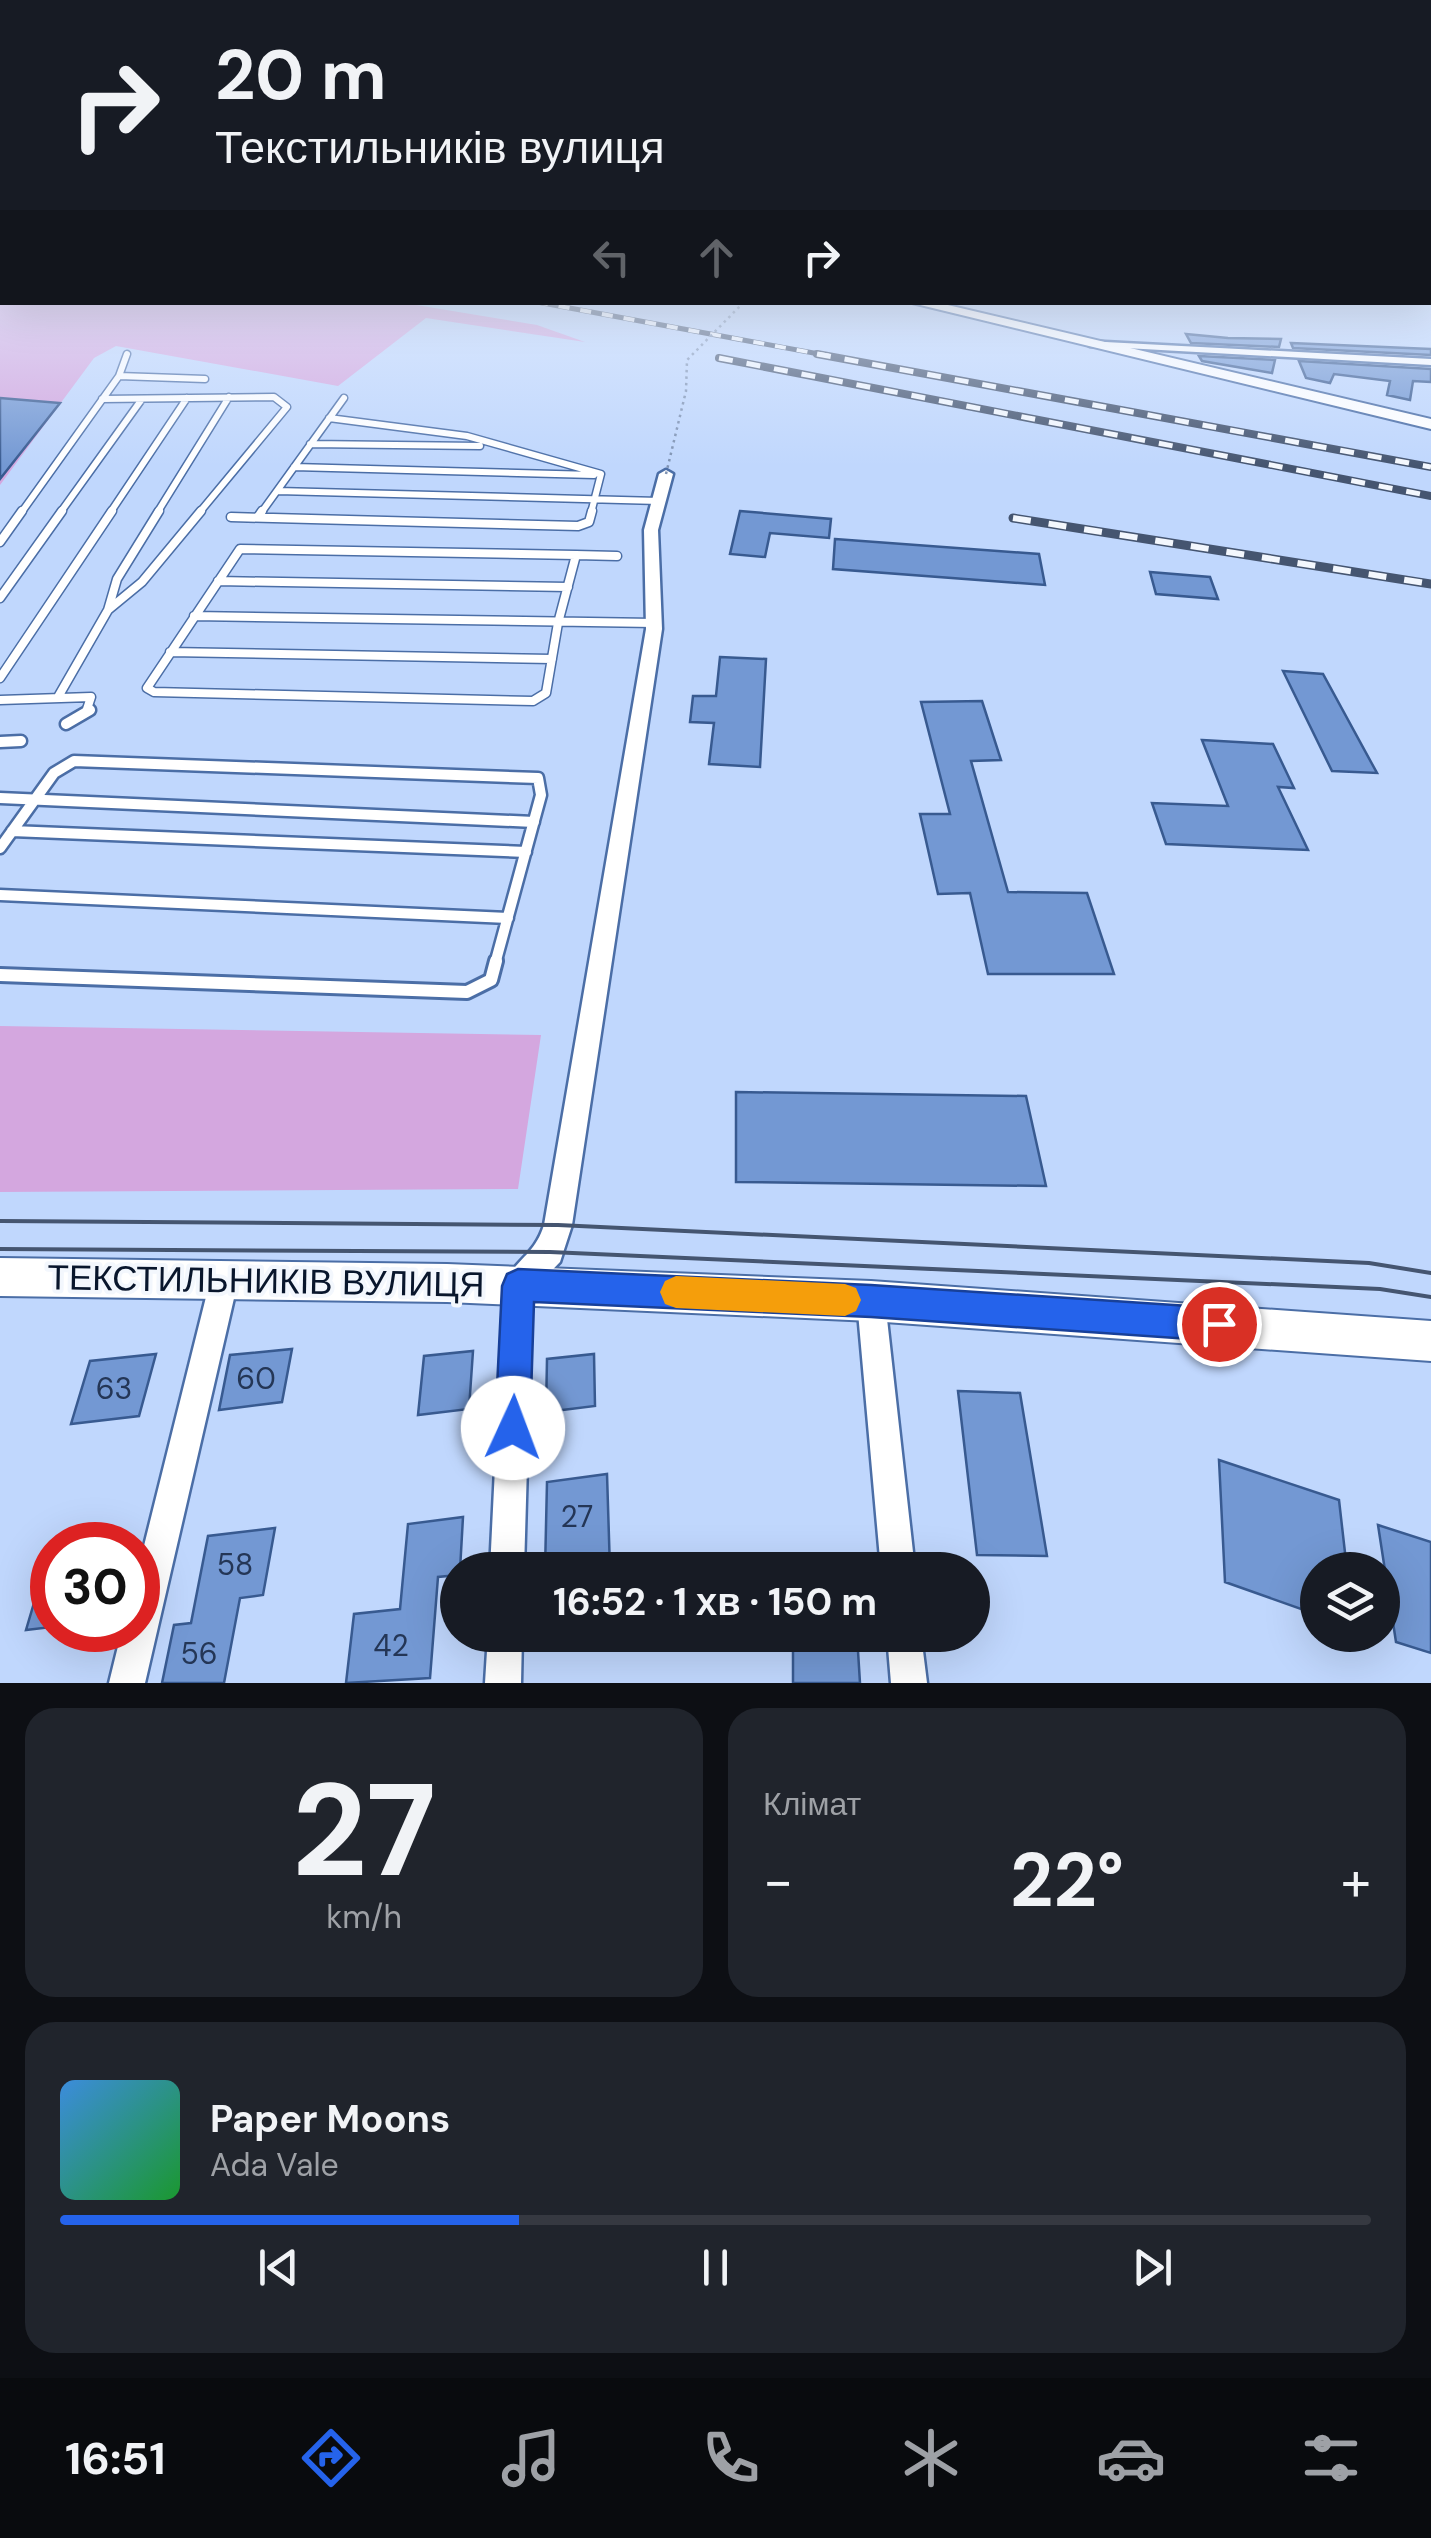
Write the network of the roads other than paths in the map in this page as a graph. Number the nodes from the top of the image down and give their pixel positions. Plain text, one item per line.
1 (945, 310) edge
2 (1083, 343) junction
3 (126, 353) dead end
4 (1431, 362) edge
5 (119, 376) junction
6 (205, 378) dead end
7 (229, 397) junction
8 (142, 398) junction
9 (187, 398) junction
10 (344, 398) dead end
11 (102, 399) junction
12 (329, 418) junction
13 (1431, 424) edge
14 (310, 444) junction
15 (501, 446) junction
16 (294, 467) junction
17 (666, 474) road end
18 (600, 476) junction
19 (278, 492) junction
20 (595, 498) junction
21 (658, 501) junction
22 (231, 517) dead end
23 (258, 517) junction
24 (0, 542) edge
25 (576, 555) junction
26 (617, 556) dead end
27 (218, 581) junction
28 (568, 587) junction
29 (0, 598) edge
30 (108, 610) junction
31 (194, 616) junction
32 (654, 622) junction
33 (558, 623) junction
34 (170, 652) junction
35 (552, 658) junction
36 (0, 678) edge
37 (58, 697) junction
38 (0, 700) edge
39 (66, 724) dead end
40 (22, 741) dead end
41 (0, 742) edge
42 (0, 798) edge
43 (35, 798) junction
44 (534, 822) junction
45 (12, 831) junction
46 (0, 848) edge
47 (526, 852) junction
48 (0, 894) edge
49 (508, 918) junction
50 (0, 975) edge
51 (0, 1277) edge
52 (224, 1281) junction
53 (518, 1286) junction
54 (871, 1301) junction
55 (1431, 1341) edge
56 (509, 1552) edge
57 (896, 1552) edge
58 (504, 1652) edge
59 (906, 1652) edge
60 (127, 1683) edge
61 (503, 1683) edge
62 (909, 1683) edge

1 - 2 street
2 - 4 street
2 - 13 street
3 - 5 lane
5 - 6 lane
5 - 11 lane
7 - 9 lane
7 - 30 lane
7 - 30 lane
8 - 9 lane
8 - 11 lane
8 - 29 lane
9 - 36 lane
10 - 12 lane
11 - 24 lane
12 - 14 lane
12 - 15 lane
14 - 15 lane
14 - 16 lane
15 - 18 lane
16 - 18 lane
16 - 19 lane
17 - 21 street
18 - 20 lane
19 - 20 lane
19 - 23 lane
20 - 21 lane
20 - 23 lane
21 - 32 street
22 - 23 lane
25 - 26 lane
25 - 27 lane
25 - 28 lane
27 - 28 lane
27 - 31 lane
28 - 33 lane
30 - 37 lane
31 - 33 lane
31 - 34 lane
32 - 33 lane
32 - 53 street
33 - 35 lane
34 - 35 lane
34 - 35 lane
37 - 38 lane
37 - 39 lane
40 - 41 lane
42 - 43 lane
43 - 44 lane
43 - 44 lane
43 - 45 lane
44 - 47 lane
45 - 46 lane
45 - 47 lane
47 - 49 lane
48 - 49 lane
49 - 50 lane
51 - 52 street, ТЕКСТИЛЬНИКІВ ВУЛИЦЯ
52 - 53 street, ТЕКСТИЛЬНИКІВ ВУЛИЦЯ
52 - 60 street
53 - 54 street, ТЕКСТИЛЬНИКІВ ВУЛИЦЯ
53 - 56 street
54 - 55 street, ТЕКСТИЛЬНИКІВ ВУЛИЦЯ
54 - 57 street
58 - 61 street
59 - 62 street

